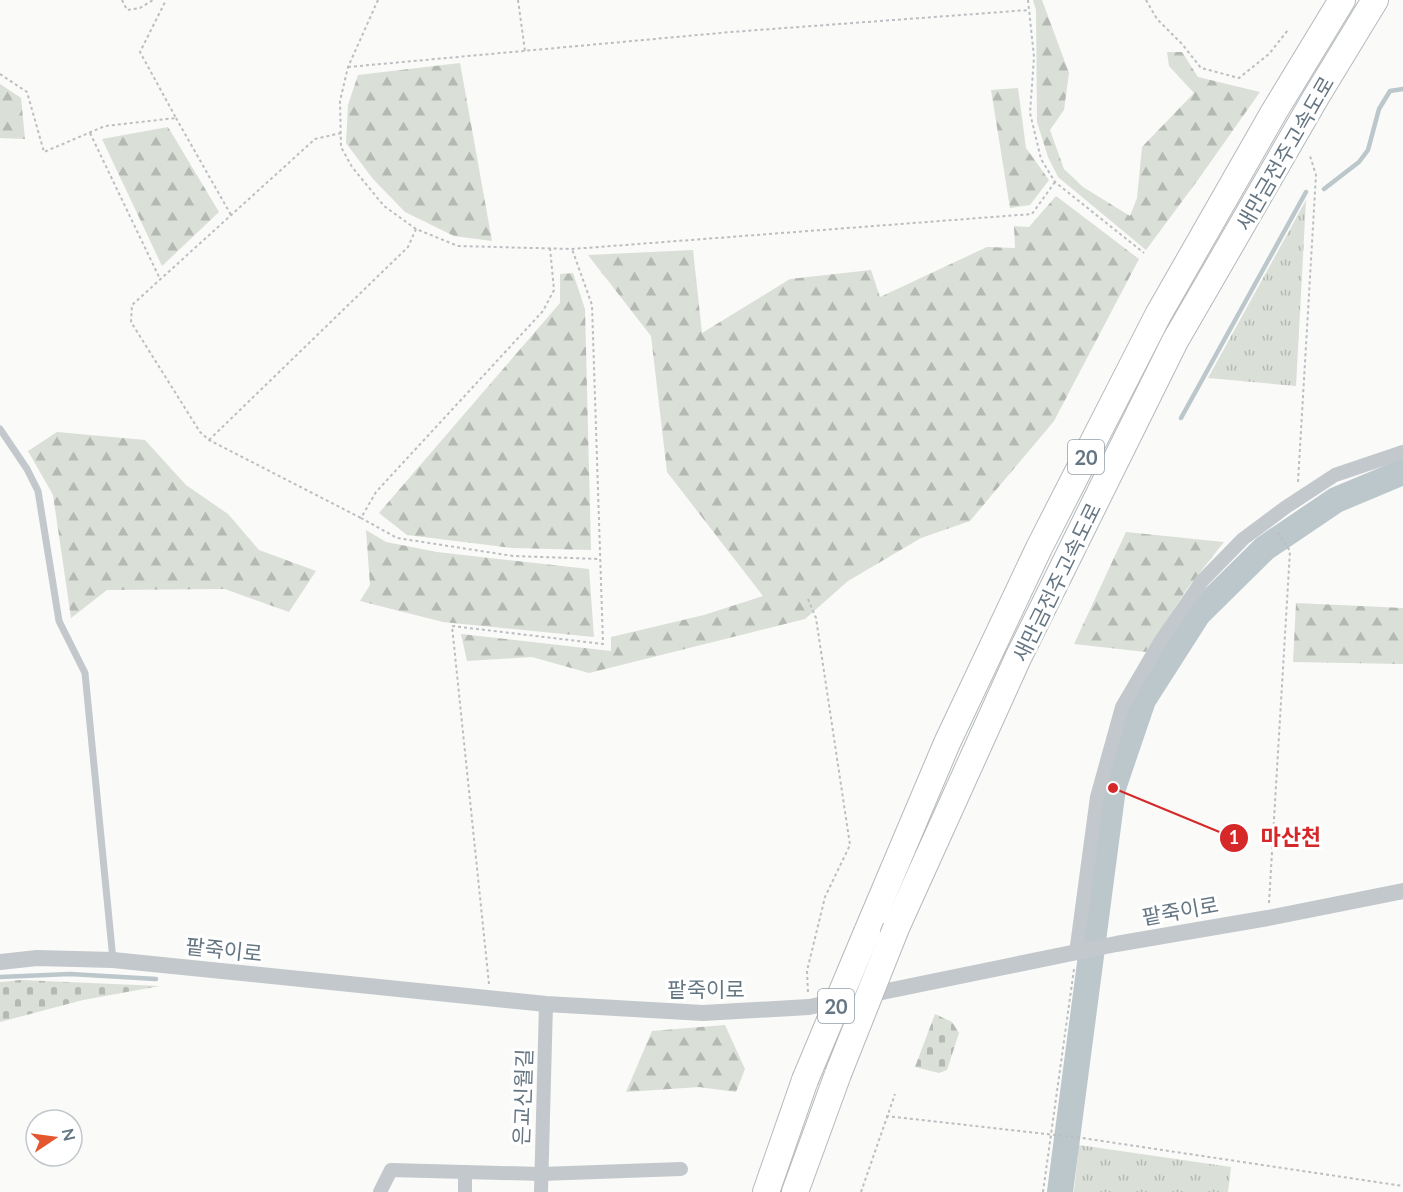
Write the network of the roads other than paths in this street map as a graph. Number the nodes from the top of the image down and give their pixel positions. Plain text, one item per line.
1 (1342, 0) edge
2 (1375, 0) edge
3 (0, 429) edge
4 (1403, 452) edge
5 (1403, 891) edge
6 (1079, 952) junction
7 (112, 960) junction
8 (0, 962) edge
9 (546, 1004) junction
10 (681, 1169) dead end
11 (465, 1172) junction
12 (541, 1174) junction
13 (380, 1192) edge
14 (465, 1192) edge
15 (541, 1192) edge
16 (766, 1192) edge
17 (795, 1192) edge

1 - 16 highway, 새만금전주고속도로 / 20, bridge
2 - 17 highway, 새만금전주고속도로 / 20, bridge
3 - 7 lane
4 - 6 street
5 - 6 street, 팥죽이로
6 - 9 street, 팥죽이로
7 - 8 street, 팥죽이로
7 - 9 street, 팥죽이로
9 - 12 street, 은교신월길
10 - 12 street
11 - 12 street
11 - 13 street
11 - 14 street
12 - 15 street, 은교신월길

